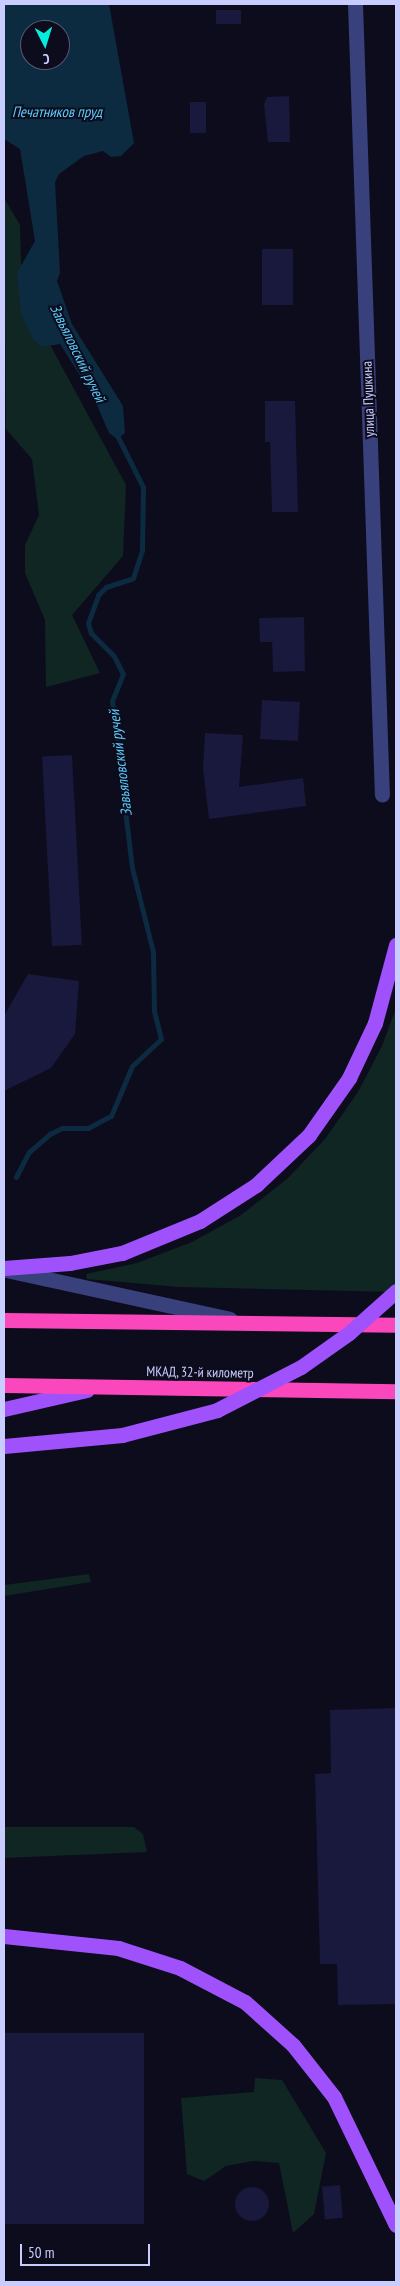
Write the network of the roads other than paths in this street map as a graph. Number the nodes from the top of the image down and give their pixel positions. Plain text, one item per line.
1 (355, 4) edge
2 (382, 795) dead end
3 (396, 945) edge
4 (4, 1268) edge
5 (396, 1291) edge
6 (4, 1320) edge
7 (249, 1324) junction
8 (396, 1325) edge
9 (4, 1385) edge
10 (108, 1386) junction
11 (396, 1392) edge
12 (4, 1409) edge
13 (4, 1446) edge
14 (4, 1936) edge
15 (396, 2225) edge

1 - 2 street, улица Пушкина
3 - 4 main road
4 - 7 street
5 - 13 main road, bridge
6 - 7 highway
7 - 8 highway
9 - 10 highway, МКАД, 32-й километр
10 - 11 highway, МКАД, 32-й километр
10 - 12 main road
14 - 15 main road

